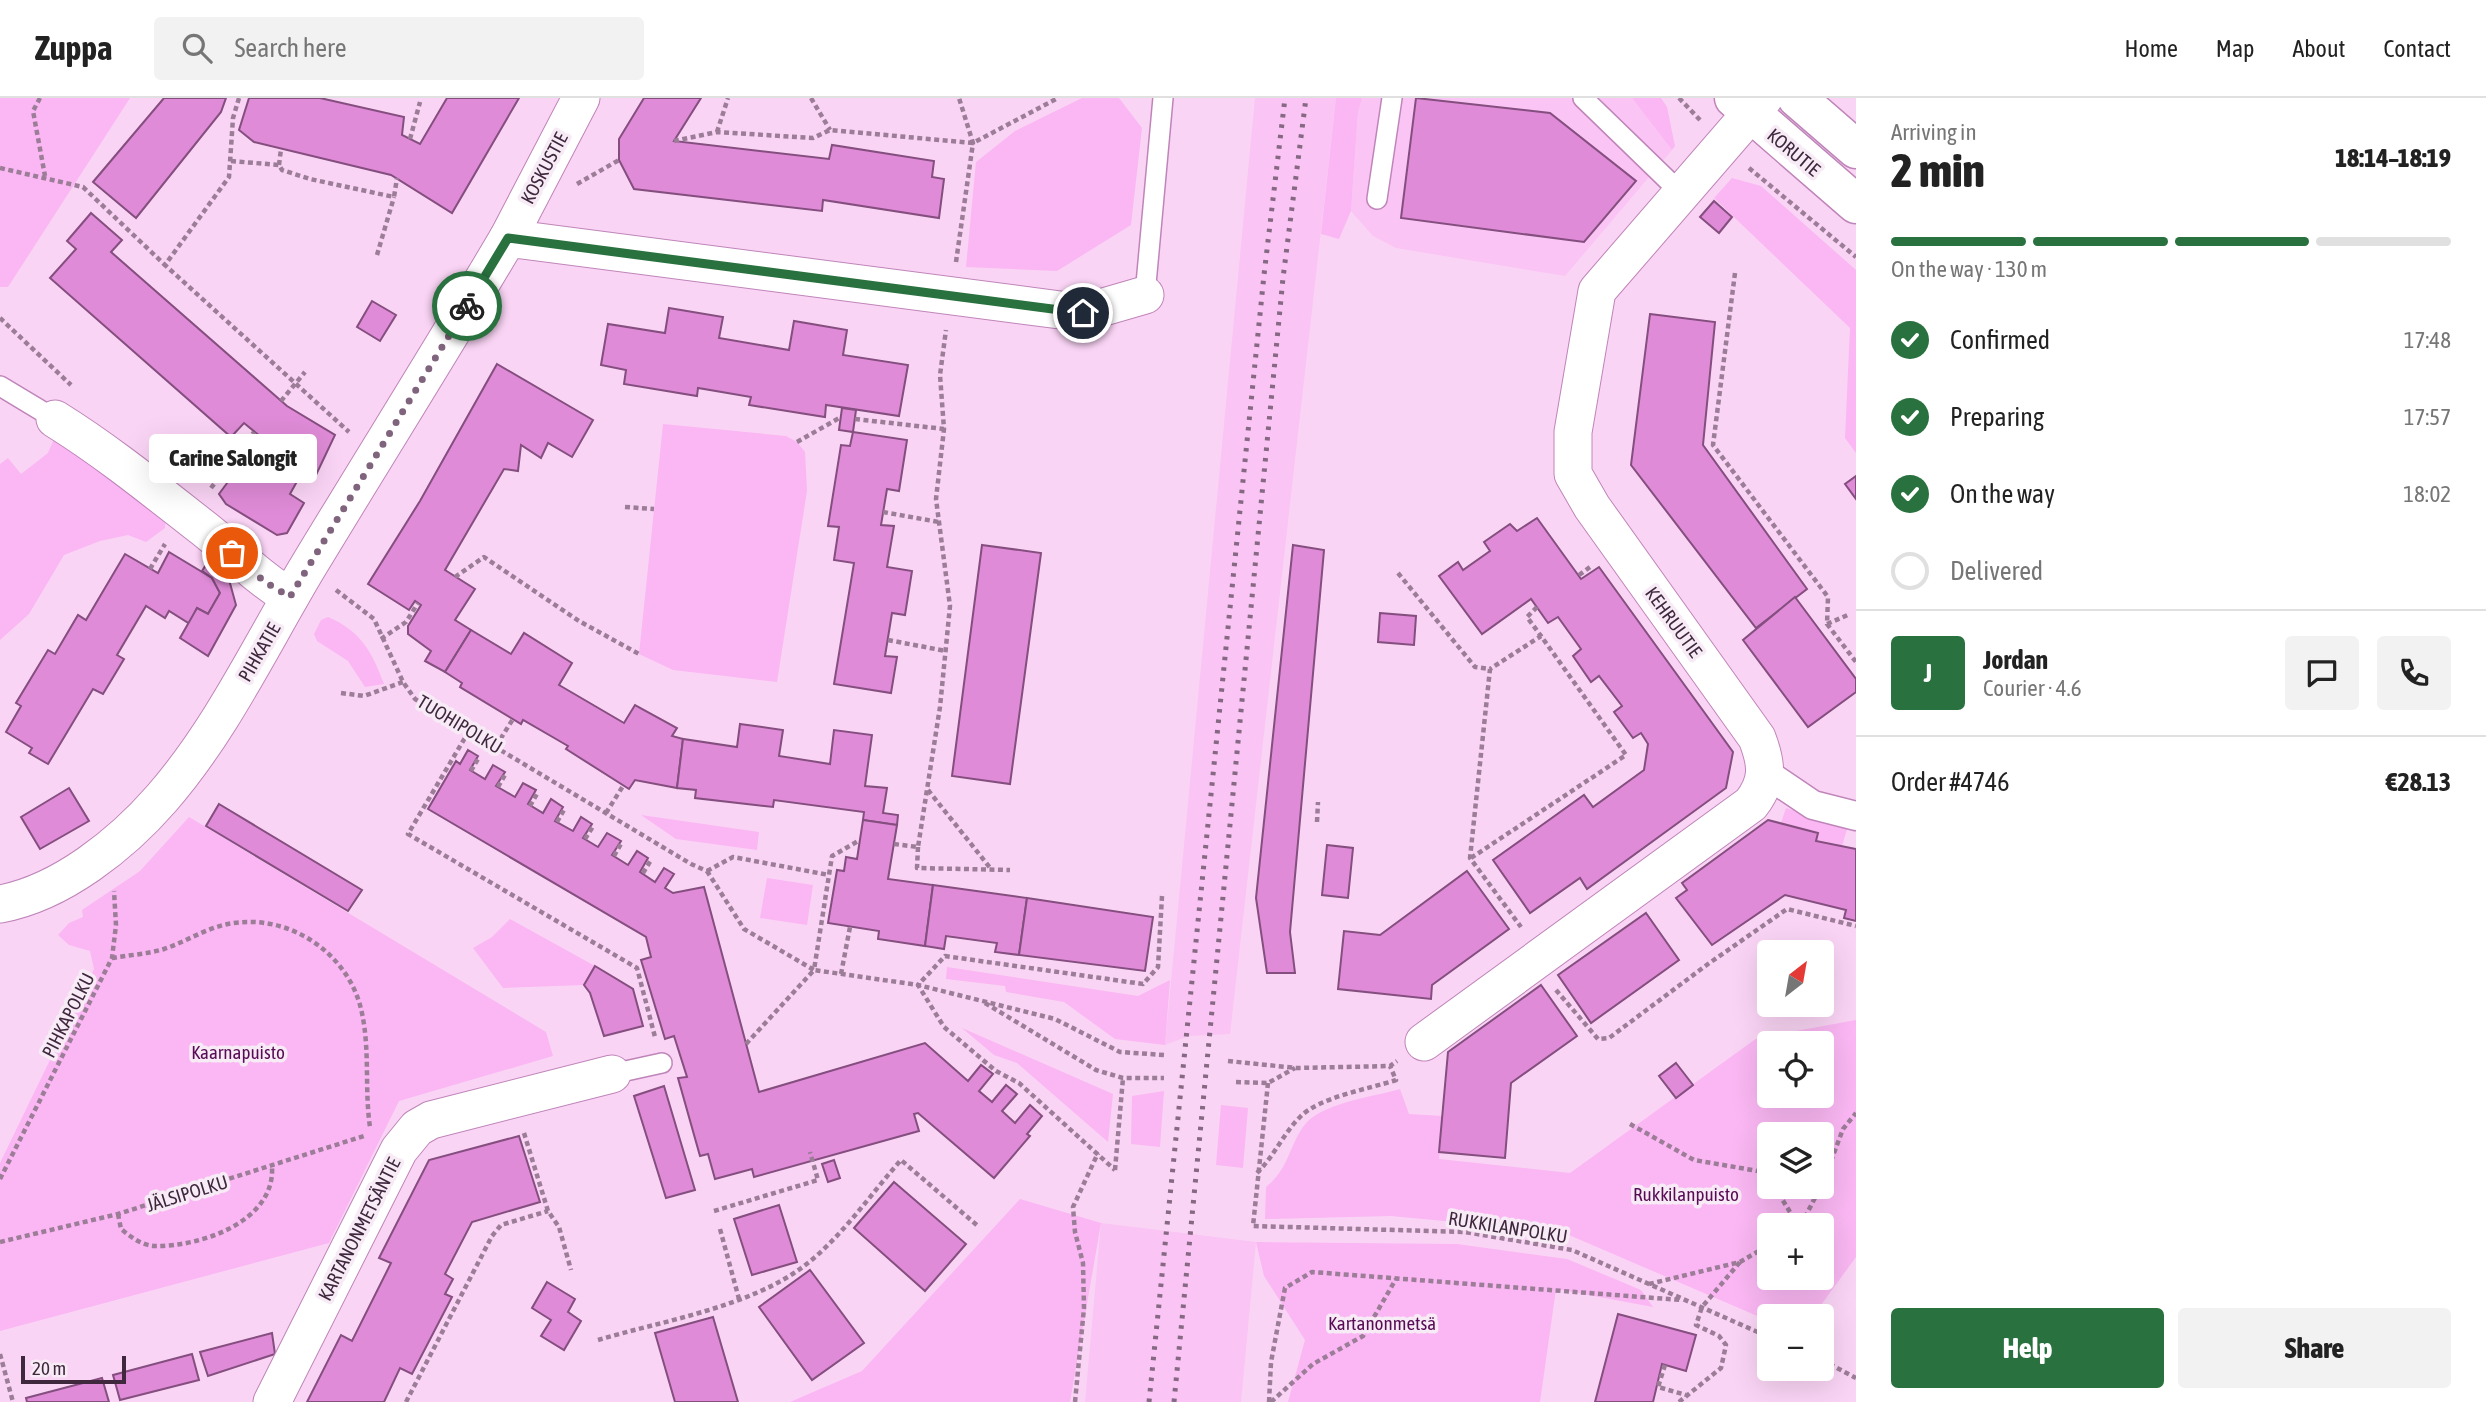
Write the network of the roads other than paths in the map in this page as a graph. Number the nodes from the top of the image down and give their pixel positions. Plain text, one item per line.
1 (581, 98) edge
2 (1163, 98) edge
3 (1392, 98) edge
4 (1583, 98) edge
5 (1797, 98) edge
6 (1749, 103) edge
7 (1856, 149) edge
8 (1681, 193) junction
9 (1377, 199) dead end
10 (1856, 204) edge
11 (508, 238) junction
12 (1144, 295) joint
13 (0, 386) edge
14 (55, 419) joint
15 (290, 597) junction
16 (1767, 774) junction
17 (1856, 816) edge
18 (0, 904) edge
19 (1424, 1042) dead end
20 (662, 1063) road end
21 (612, 1074) joint
22 (272, 1402) edge

1 - 11 street, KOSKUSTIE
2 - 12 lane
3 - 9 lane
4 - 8 lane
5 - 7 street
6 - 8 street, KEHRUUTIE
6 - 10 street, KORUTIE
8 - 16 street, KEHRUUTIE
11 - 12 street
11 - 15 street, PIHKATIE
13 - 14 lane
14 - 15 street
15 - 18 street, PIHKATIE
16 - 17 street
16 - 19 street
20 - 21 lane
21 - 22 street, KARTANONMETSÄNTIE

